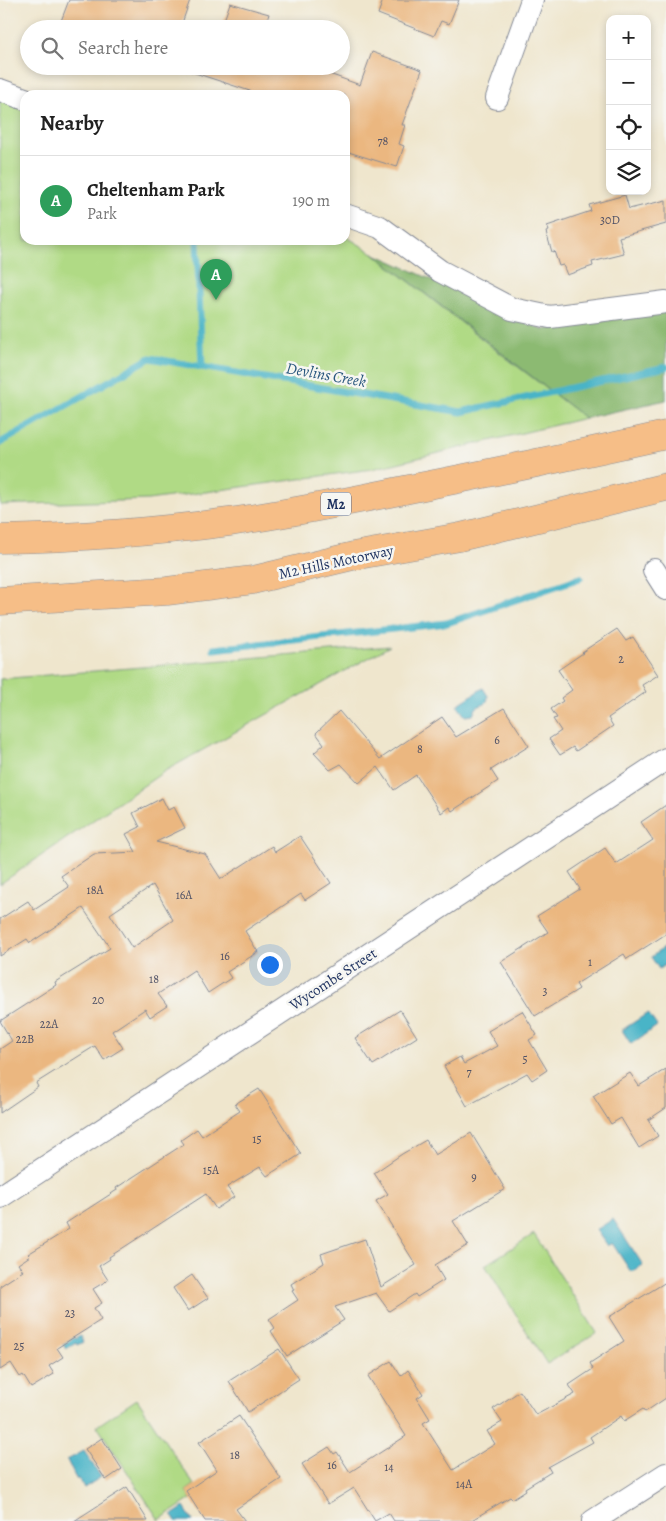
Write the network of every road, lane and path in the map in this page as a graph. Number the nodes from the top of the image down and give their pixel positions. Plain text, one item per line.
1 (532, 0) edge
2 (0, 90) edge
3 (20, 97) edge
4 (497, 98) dead end
5 (350, 217) edge
6 (666, 302) edge
7 (666, 435) edge
8 (666, 487) edge
9 (0, 539) edge
10 (0, 601) edge
11 (666, 759) edge
12 (0, 1198) edge
13 (666, 1474) edge
14 (593, 1521) edge

1 - 4 street
2 - 3 street
5 - 6 street
7 - 9 highway, M2
8 - 10 highway, M2 Hills Motorway
11 - 12 street, Wycombe Street
13 - 14 street

